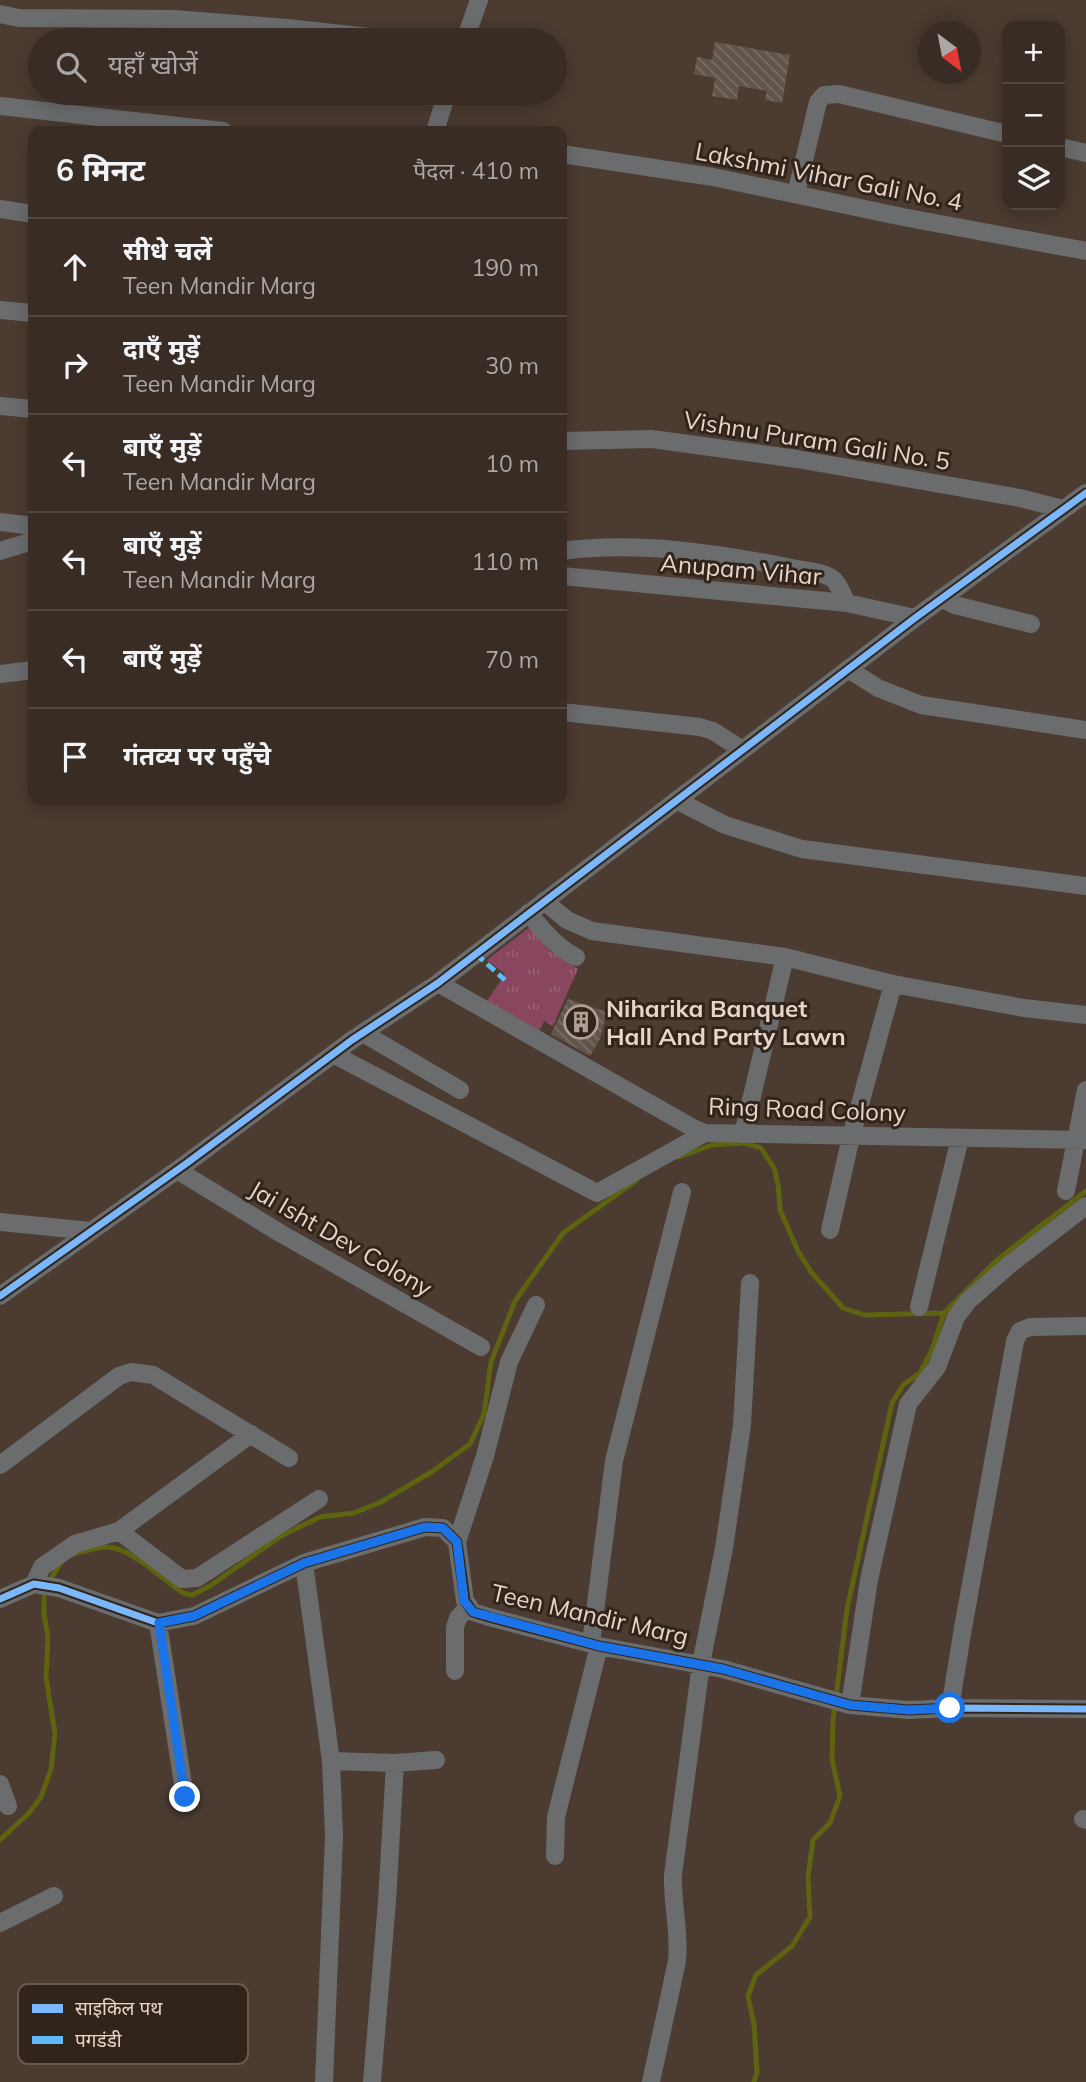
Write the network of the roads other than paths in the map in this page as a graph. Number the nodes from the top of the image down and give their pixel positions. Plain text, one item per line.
1 (480, 0) edge
2 (0, 14) edge
3 (287, 28) edge
4 (470, 28) edge
5 (443, 105) edge
6 (0, 106) edge
7 (178, 126) edge
8 (437, 126) edge
9 (1002, 133) edge
10 (1065, 148) edge
11 (1086, 153) edge
12 (567, 155) edge
13 (796, 194) junction
14 (0, 209) edge
15 (28, 213) edge
16 (1086, 251) edge
17 (0, 310) edge
18 (28, 313) edge
19 (0, 406) edge
20 (28, 409) edge
21 (567, 441) edge
22 (1086, 493) edge
23 (1063, 509) junction
24 (0, 522) edge
25 (28, 525) edge
26 (28, 543) edge
27 (567, 550) edge
28 (0, 551) edge
29 (567, 576) edge
30 (941, 598) junction
31 (847, 603) junction
32 (915, 618) junction
33 (1031, 624) dead end
34 (848, 669) junction
35 (28, 671) edge
36 (0, 674) edge
37 (567, 713) edge
38 (1086, 730) edge
39 (741, 749) junction
40 (677, 800) junction
41 (1086, 886) edge
42 (544, 901) junction
43 (528, 913) junction
44 (576, 957) dead end
45 (785, 957) junction
46 (438, 984) junction
47 (893, 984) junction
48 (1086, 1015) edge
49 (363, 1033) junction
50 (333, 1054) junction
51 (460, 1090) dead end
52 (1086, 1090) edge
53 (705, 1133) junction
54 (743, 1135) junction
55 (851, 1137) junction
56 (960, 1138) junction
57 (1081, 1140) edge
58 (177, 1170) junction
59 (1066, 1191) dead end
60 (682, 1192) dead end
61 (1086, 1206) edge
62 (0, 1222) edge
63 (830, 1230) dead end
64 (91, 1231) junction
65 (750, 1283) dead end
66 (0, 1296) edge
67 (536, 1305) dead end
68 (919, 1307) dead end
69 (1086, 1326) edge
70 (481, 1347) dead end
71 (251, 1434) junction
72 (289, 1458) dead end
73 (0, 1465) edge
74 (319, 1499) dead end
75 (119, 1531) junction
76 (457, 1542) junction
77 (304, 1563) junction
78 (37, 1584) junction
79 (0, 1599) edge
80 (469, 1606) junction
81 (159, 1623) junction
82 (595, 1645) junction
83 (701, 1664) junction
84 (455, 1671) dead end
85 (841, 1702) junction
86 (950, 1708) junction
87 (1086, 1709) edge
88 (436, 1760) dead end
89 (331, 1761) junction
90 (395, 1763) junction
91 (0, 1784) edge
92 (185, 1797) dead end
93 (8, 1806) dead end
94 (555, 1856) dead end
95 (54, 1896) dead end
96 (0, 1923) edge
97 (324, 2082) edge
98 (372, 2082) edge
99 (651, 2082) edge

1 - 4 street
2 - 3 street
5 - 8 street
6 - 7 street
9 - 13 street
10 - 11 street
12 - 13 street, Lakshmi Vihar Gali No. 4
13 - 16 street, Lakshmi Vihar Gali No. 4
14 - 15 street
17 - 18 street
19 - 20 street
21 - 23 street, Vishnu Puram Gali No. 5
22 - 23 street
23 - 30 street
24 - 25 street
26 - 28 street
27 - 31 street
29 - 31 street, Anupam Vihar
30 - 32 street
30 - 33 street
31 - 32 street, Anupam Vihar
32 - 34 street
34 - 38 street
34 - 39 street
35 - 36 street
37 - 39 street
39 - 40 street
40 - 41 street
40 - 42 street
42 - 43 street
42 - 45 street
43 - 44 street
43 - 46 street
45 - 47 street
45 - 54 street
46 - 49 street
46 - 53 street, Ring Road Colony
47 - 48 street
47 - 55 street
49 - 50 street
49 - 51 street
50 - 53 street
50 - 58 street
52 - 57 street
53 - 54 street, Ring Road Colony
54 - 55 street, Ring Road Colony
55 - 56 street, Ring Road Colony
55 - 63 street
56 - 57 street, Ring Road Colony
56 - 68 street
57 - 59 street
58 - 64 street
58 - 70 street, Jai Isht Dev Colony
60 - 82 street
61 - 85 street
62 - 64 street
64 - 66 street
65 - 83 street
67 - 76 street
69 - 86 street
71 - 72 street
71 - 73 street
71 - 75 street
74 - 75 street
75 - 78 street
76 - 77 street
76 - 80 street, Teen Mandir Marg
77 - 81 street
77 - 89 street
78 - 79 street
78 - 81 street
80 - 82 street, Teen Mandir Marg
80 - 84 street
81 - 92 street
82 - 83 street, Teen Mandir Marg
82 - 94 street
83 - 85 street, Teen Mandir Marg
83 - 99 street
85 - 86 street, Teen Mandir Marg
86 - 87 street, Teen Mandir Marg
88 - 90 street
89 - 90 street
89 - 97 street
90 - 98 street
91 - 93 street
95 - 96 street

